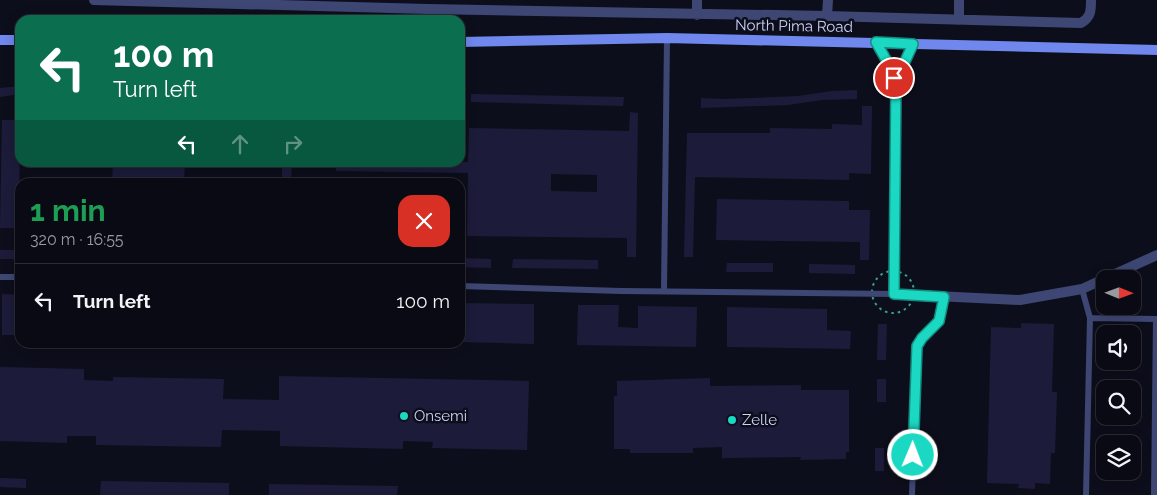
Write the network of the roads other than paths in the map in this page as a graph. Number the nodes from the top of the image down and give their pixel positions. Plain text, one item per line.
1 (94, 0) edge
2 (563, 0) edge
3 (697, 0) edge
4 (828, 0) edge
5 (959, 0) edge
6 (1091, 0) edge
7 (159, 1) edge
8 (293, 2) edge
9 (427, 5) edge
10 (563, 11) junction
11 (697, 15) junction
12 (827, 16) junction
13 (959, 20) junction
14 (667, 38) junction
15 (0, 40) edge
16 (15, 40) edge
17 (465, 42) edge
18 (876, 42) junction
19 (913, 44) junction
20 (1157, 50) edge
21 (896, 81) junction
22 (1157, 255) edge
23 (0, 277) edge
24 (15, 277) edge
25 (465, 286) edge
26 (1082, 289) junction
27 (664, 291) junction
28 (894, 294) junction
29 (944, 297) junction
30 (1090, 318) junction
31 (912, 495) edge
32 (1086, 495) edge
33 (1154, 495) edge

1 - 7 street
2 - 10 street
3 - 11 street
4 - 12 street
5 - 13 street
6 - 13 street
7 - 8 street
8 - 9 street
9 - 10 street
10 - 11 street
11 - 12 street
12 - 13 street
14 - 17 main road, North Pima Road
14 - 18 main road, North Pima Road
14 - 27 lane
15 - 16 main road
18 - 19 main road, North Pima Road
18 - 21 street
19 - 20 main road, North Pima Road
19 - 21 street
21 - 28 street
22 - 26 street
23 - 24 lane
25 - 27 lane
26 - 29 street
26 - 30 lane
27 - 28 lane
28 - 29 street
29 - 31 lane
30 - 32 lane
30 - 33 lane

